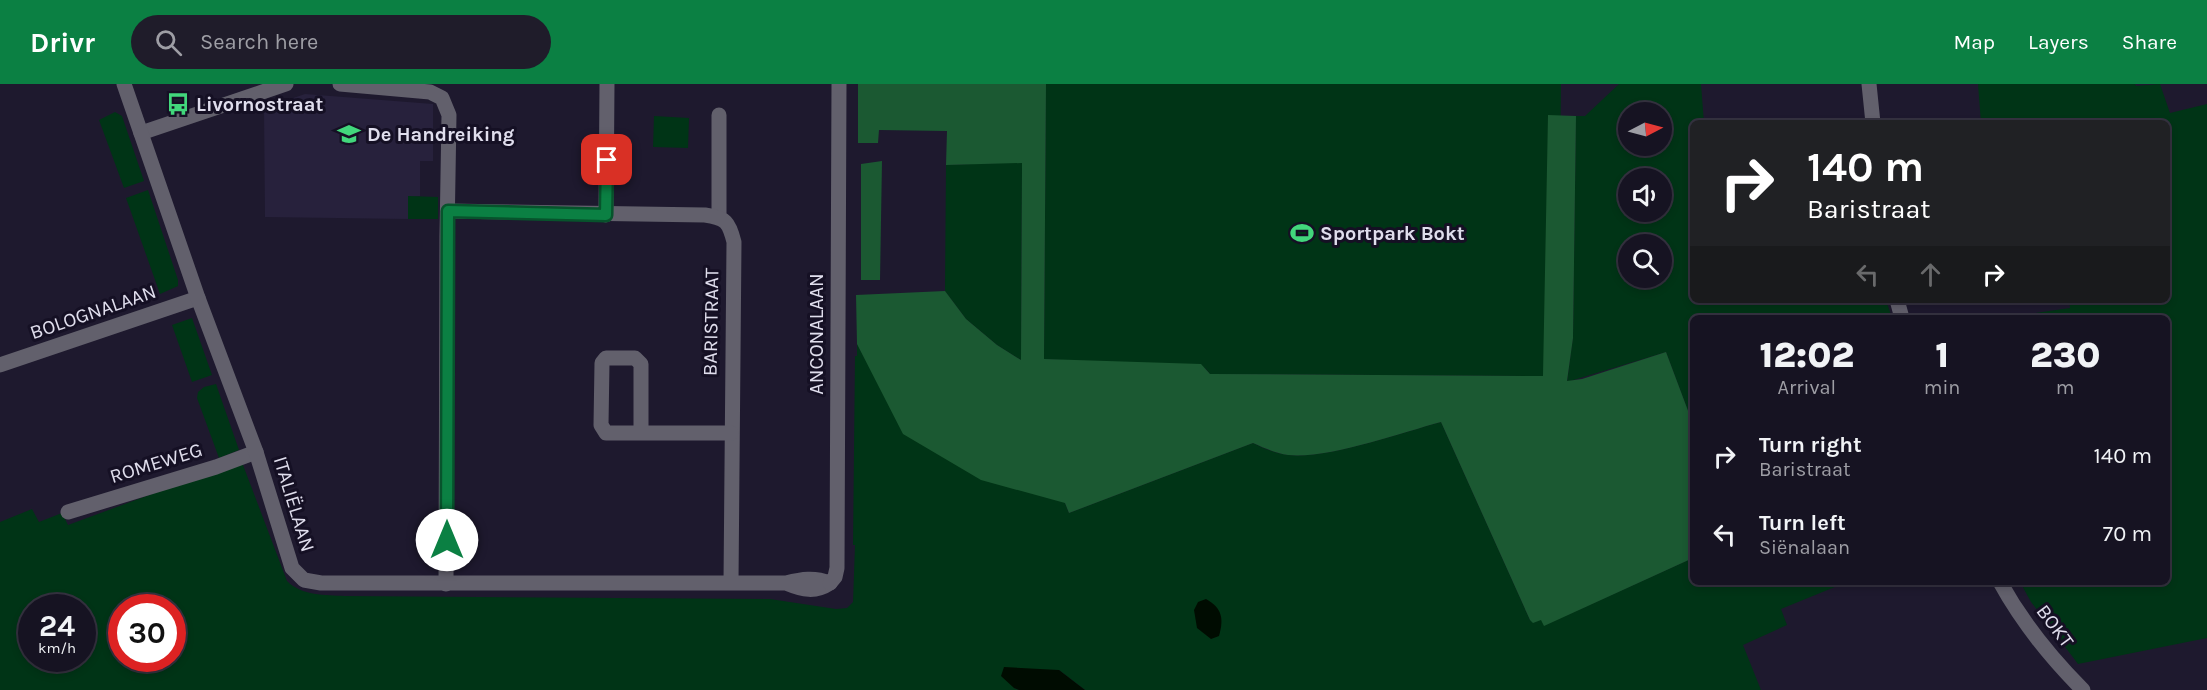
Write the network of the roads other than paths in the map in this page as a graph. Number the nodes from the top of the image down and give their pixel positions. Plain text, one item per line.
1 (124, 84) edge
2 (286, 84) edge
3 (340, 84) edge
4 (607, 84) edge
5 (839, 84) edge
6 (1869, 84) edge
7 (719, 115) dead end
8 (1873, 120) edge
9 (141, 133) junction
10 (448, 211) junction
11 (606, 215) junction
12 (719, 217) junction
13 (198, 298) junction
14 (0, 365) edge
15 (641, 433) junction
16 (731, 433) junction
17 (256, 452) junction
18 (68, 512) dead end
19 (731, 582) junction
20 (830, 583) joint
21 (447, 584) junction
22 (2002, 585) edge
23 (2083, 690) edge

1 - 9 street, ITALIËLAAN
2 - 9 street
3 - 10 street
4 - 11 street
5 - 20 street, ANCONALAAN
6 - 8 street
7 - 12 street
9 - 13 street, ITALIËLAAN
10 - 11 street
10 - 21 street
11 - 12 street
12 - 16 street, BARISTRAAT
13 - 14 street, BOLOGNALAAN
13 - 17 street, ITALIËLAAN
15 - 15 street
15 - 16 street
16 - 19 street, BARISTRAAT
17 - 18 street, ROMEWEG
17 - 21 street, ITALIËLAAN
19 - 20 street, ITALIËLAAN
19 - 21 street, ITALIËLAAN
22 - 23 street, BOKT

